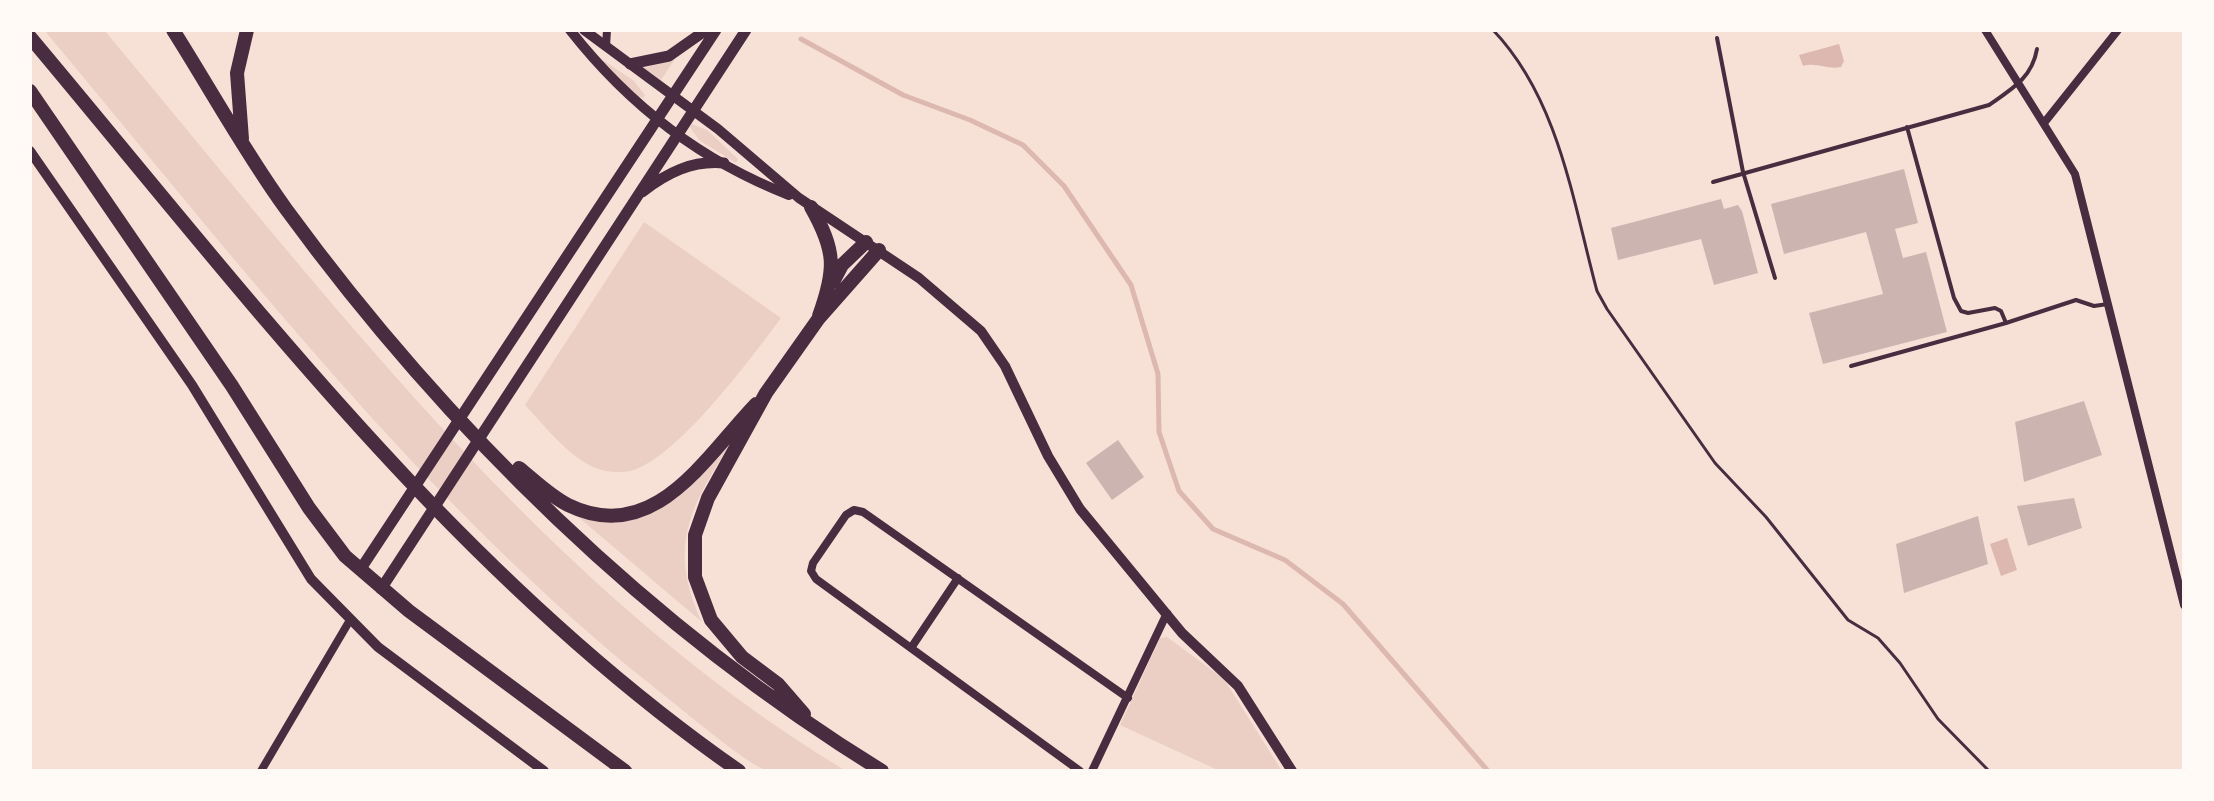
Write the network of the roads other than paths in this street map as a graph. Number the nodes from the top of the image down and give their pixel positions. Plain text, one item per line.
1 (173, 30) edge
2 (247, 30) edge
3 (570, 30) edge
4 (584, 30) edge
5 (607, 30) edge
6 (706, 30) edge
7 (716, 30) edge
8 (746, 30) edge
9 (1985, 30) edge
10 (2118, 30) edge
11 (30, 37) edge
12 (1717, 38) dead end
13 (606, 46) junction
14 (2037, 49) dead end
15 (630, 64) junction
16 (2018, 86) junction
17 (30, 91) edge
18 (672, 95) junction
19 (693, 111) junction
20 (656, 120) junction
21 (2044, 123) junction
22 (1906, 126) junction
23 (677, 134) junction
24 (243, 148) junction
25 (30, 151) edge
26 (724, 163) junction
27 (1743, 172) junction
28 (1713, 182) dead end
29 (633, 201) junction
30 (805, 202) junction
31 (873, 246) junction
32 (1775, 278) dead end
33 (827, 293) junction
34 (2110, 304) junction
35 (819, 318) junction
36 (2006, 323) junction
37 (1851, 366) dead end
38 (766, 393) junction
39 (477, 436) junction
40 (360, 570) junction
41 (958, 578) junction
42 (381, 589) junction
43 (2184, 605) edge
44 (1167, 613) junction
45 (350, 620) junction
46 (911, 648) junction
47 (1128, 698) junction
48 (816, 729) junction
49 (261, 771) edge
50 (544, 771) edge
51 (625, 771) edge
52 (739, 771) edge
53 (882, 771) edge
54 (1080, 771) edge
55 (1092, 771) edge
56 (1292, 771) edge

1 - 24 highway
2 - 24 highway
3 - 20 street
4 - 13 street
5 - 13 street
6 - 15 main road
7 - 18 main road
8 - 19 main road
9 - 16 street
10 - 21 street
11 - 52 highway
12 - 27 lane
13 - 15 street
14 - 16 lane
15 - 18 street
16 - 21 street
16 - 22 lane
17 - 40 highway
18 - 19 street
18 - 20 main road
19 - 23 main road
19 - 30 street
20 - 23 street
20 - 40 main road
21 - 34 street
22 - 27 lane
22 - 36 lane
23 - 26 street
23 - 29 main road
24 - 39 highway
25 - 45 street
26 - 29 main road
26 - 30 street
27 - 28 lane
27 - 32 lane
29 - 42 main road
30 - 31 street
30 - 33 highway
31 - 33 highway
31 - 35 highway
31 - 44 street
33 - 35 highway
34 - 36 lane
34 - 43 street
35 - 38 highway
36 - 37 lane
38 - 39 highway
38 - 48 highway
39 - 48 highway
40 - 42 highway
41 - 46 street
41 - 46 street
41 - 47 street
42 - 51 highway
44 - 47 street
44 - 56 street
45 - 49 street
45 - 50 street
46 - 54 street
47 - 55 street
48 - 53 highway

